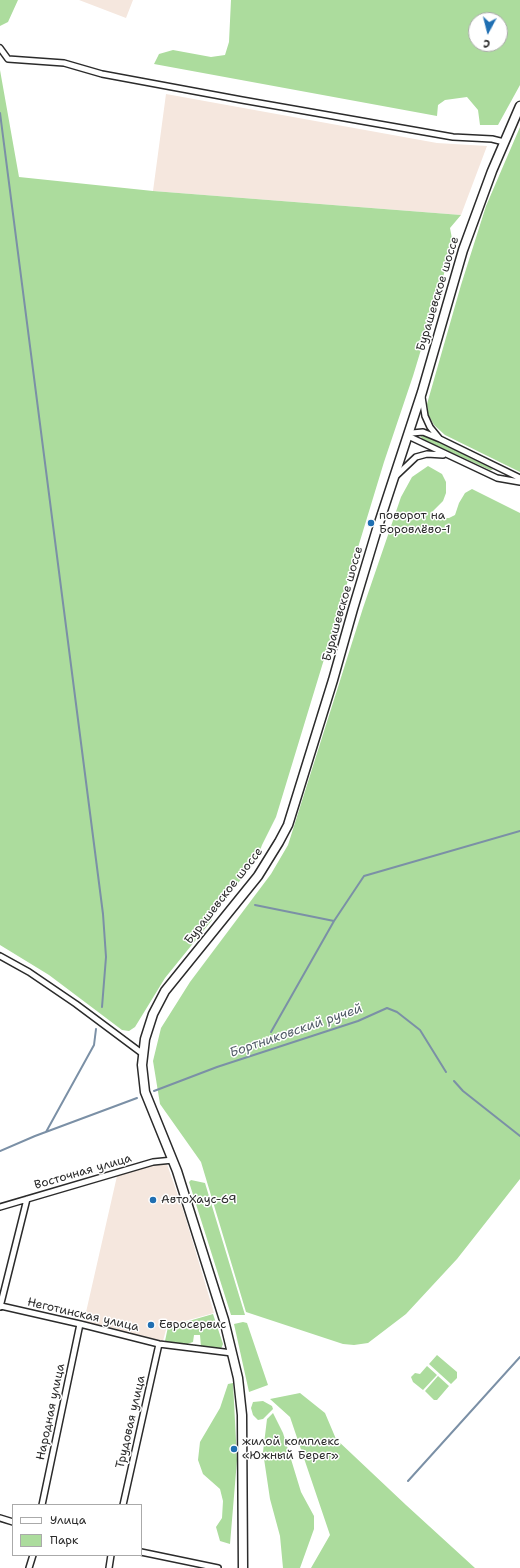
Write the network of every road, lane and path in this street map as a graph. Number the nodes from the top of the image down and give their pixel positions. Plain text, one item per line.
1 (0, 48) edge
2 (520, 106) edge
3 (504, 142) junction
4 (422, 392) junction
5 (408, 436) junction
6 (440, 439) junction
7 (446, 455) junction
8 (394, 477) junction
9 (520, 478) edge
10 (520, 482) edge
11 (0, 956) edge
12 (143, 1054) junction
13 (173, 1160) junction
14 (27, 1199) junction
15 (0, 1207) edge
16 (0, 1307) edge
17 (80, 1324) junction
18 (159, 1344) junction
19 (232, 1353) junction
20 (42, 1504) edge
21 (123, 1504) edge
22 (0, 1518) edge
23 (12, 1522) edge
24 (142, 1552) edge
25 (33, 1556) edge
26 (112, 1556) edge
27 (29, 1568) edge
28 (109, 1568) edge
29 (218, 1568) edge
30 (243, 1568) edge

1 - 3 street
2 - 3 main road, Бурашевское шоссе
3 - 4 main road, Бурашевское шоссе
4 - 5 main road, Бурашевское шоссе
4 - 6 street
5 - 6 street
5 - 7 street
5 - 8 main road, Бурашевское шоссе
6 - 9 street
7 - 8 street
7 - 10 street
8 - 12 main road, Бурашевское шоссе
11 - 12 street
12 - 13 main road, Бурашевское шоссе
13 - 14 street, Восточная улица
13 - 19 main road, Бурашевское шоссе
14 - 15 street, Восточная улица
14 - 16 street
16 - 17 street, Неготинская улица
17 - 18 street, Неготинская улица
17 - 20 street, Народная улица
18 - 19 street, Неготинская улица
18 - 21 street, Трудовая улица
19 - 30 main road, Бурашевское шоссе
22 - 23 street
24 - 29 street
25 - 27 street
26 - 28 street

